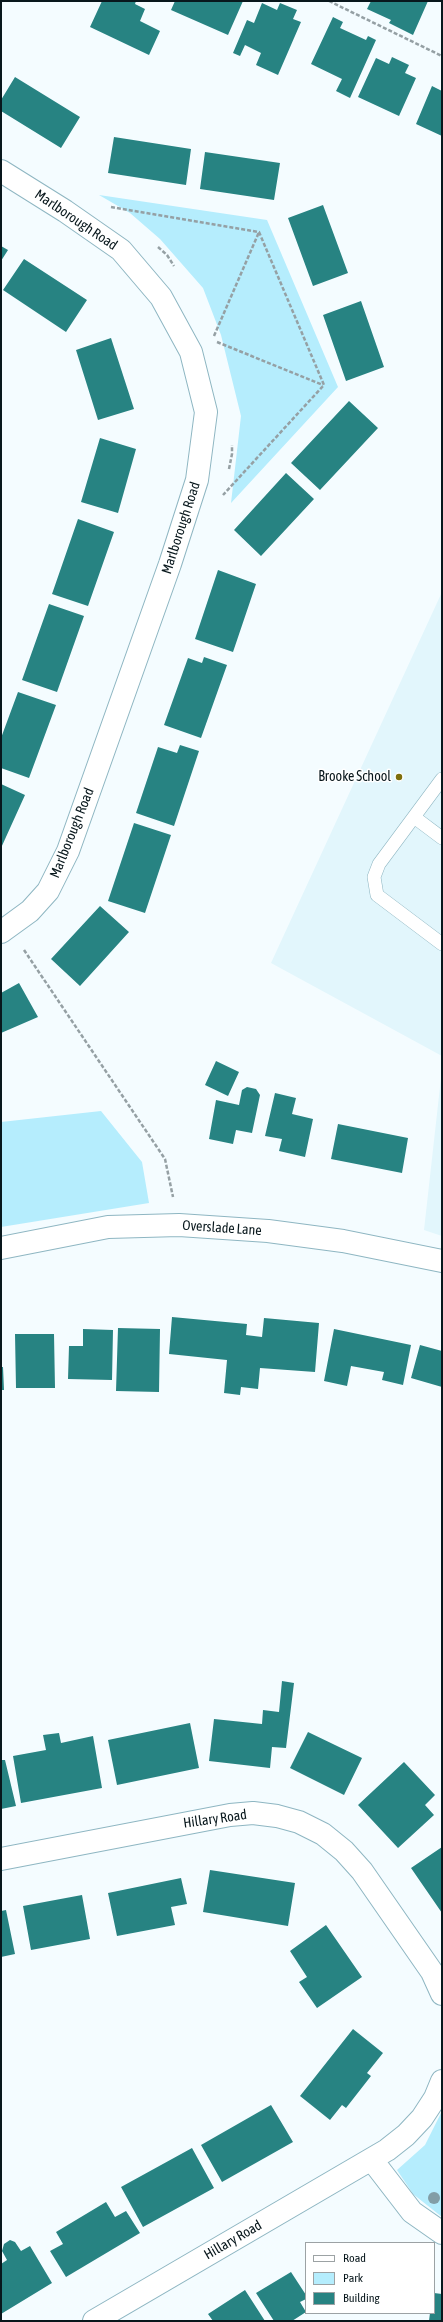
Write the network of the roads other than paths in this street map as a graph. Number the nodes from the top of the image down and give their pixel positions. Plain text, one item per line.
1 (1, 171) edge
2 (442, 779) edge
3 (414, 817) junction
4 (442, 838) edge
5 (5, 929) edge
6 (442, 944) edge
7 (1, 1248) edge
8 (442, 1260) edge
9 (1, 1859) edge
10 (442, 1994) edge
11 (442, 2081) edge
12 (372, 2160) junction
13 (442, 2233) edge
14 (94, 2321) edge

1 - 5 street, Marlborough Road
2 - 3 lane
3 - 4 lane
3 - 6 lane
7 - 8 street, Overslade Lane
9 - 10 street, Hillary Road
11 - 12 street, Hillary Road
12 - 13 street
12 - 14 street, Hillary Road

